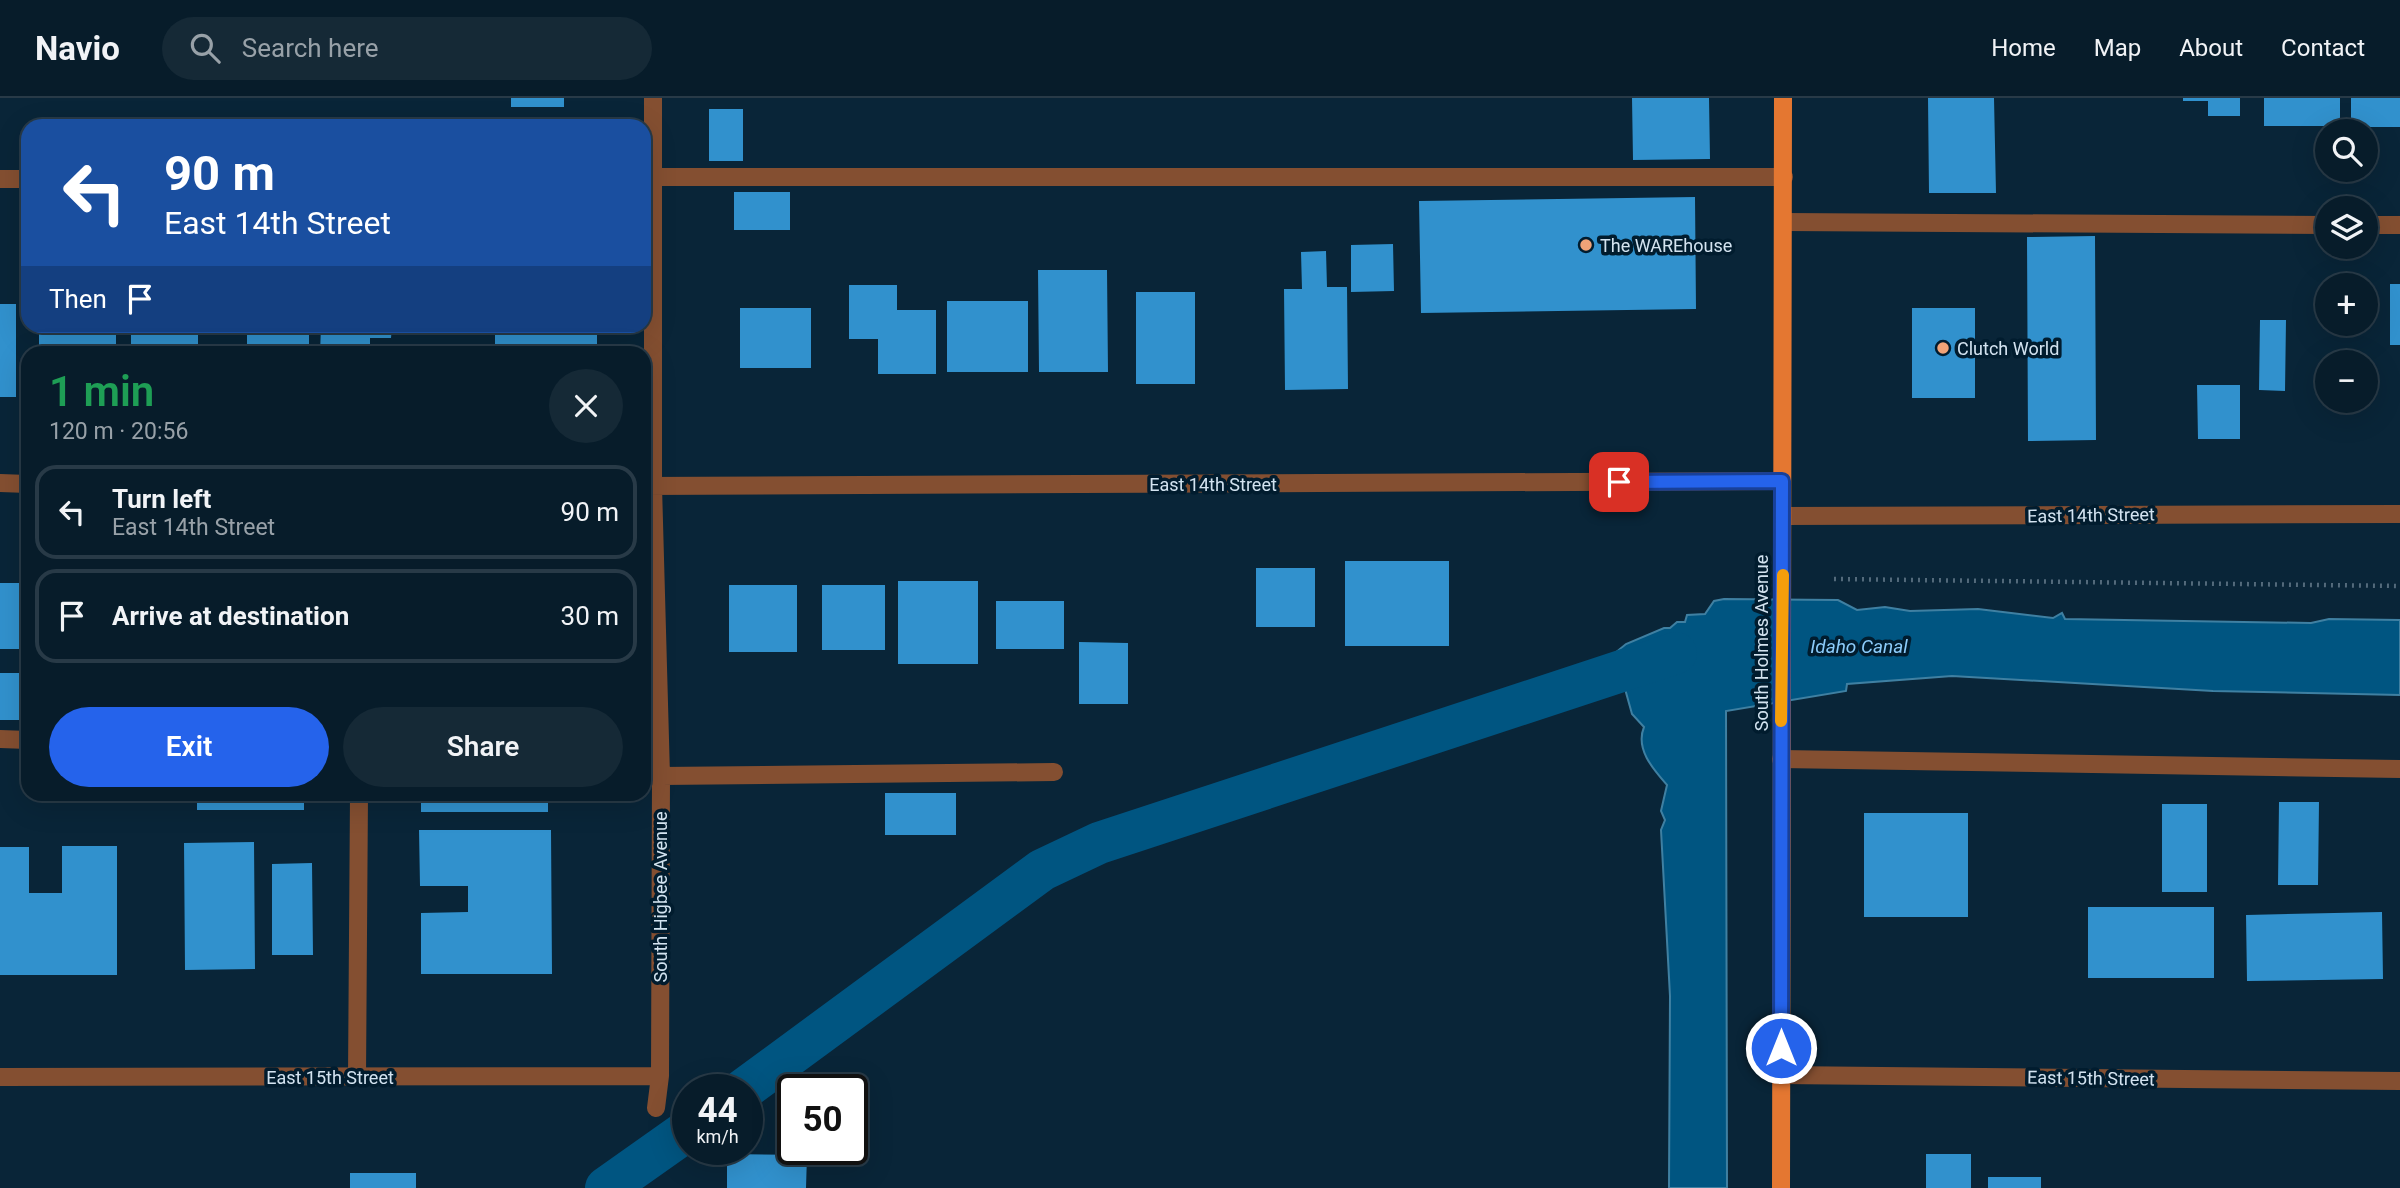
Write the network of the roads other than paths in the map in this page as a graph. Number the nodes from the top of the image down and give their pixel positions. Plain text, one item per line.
1 (653, 98) edge
2 (1783, 98) edge
3 (651, 130) edge
4 (651, 177) edge
5 (1784, 177) junction
6 (0, 179) edge
7 (21, 179) edge
8 (1784, 222) junction
9 (2315, 225) edge
10 (2378, 225) edge
11 (2400, 225) edge
12 (1782, 481) junction
13 (0, 484) edge
14 (21, 484) edge
15 (651, 486) edge
16 (2400, 514) edge
17 (1782, 516) junction
18 (651, 553) edge
19 (0, 739) edge
20 (21, 740) edge
21 (1781, 759) junction
22 (2400, 769) edge
23 (1054, 772) dead end
24 (661, 776) junction
25 (359, 801) edge
26 (1781, 1075) junction
27 (660, 1076) junction
28 (0, 1077) edge
29 (358, 1077) junction
30 (2400, 1081) edge
31 (656, 1108) dead end
32 (1781, 1188) edge

1 - 3 street, South Higbee Avenue
2 - 5 main road, South Holmes Avenue
4 - 5 street
5 - 8 main road, South Holmes Avenue
6 - 7 street
8 - 9 street
8 - 12 main road, South Holmes Avenue
10 - 11 street
12 - 15 street, East 14th Street
12 - 17 main road, South Holmes Avenue
13 - 14 street
16 - 17 street, East 14th Street
17 - 21 main road, South Holmes Avenue
18 - 24 street, South Higbee Avenue
19 - 20 street
21 - 22 street
21 - 26 main road, South Holmes Avenue
23 - 24 street
24 - 27 street, South Higbee Avenue
25 - 29 street
26 - 30 street, East 15th Street
26 - 32 main road, South Holmes Avenue
27 - 29 street, East 15th Street
27 - 31 street, South Higbee Avenue
28 - 29 street, East 15th Street

